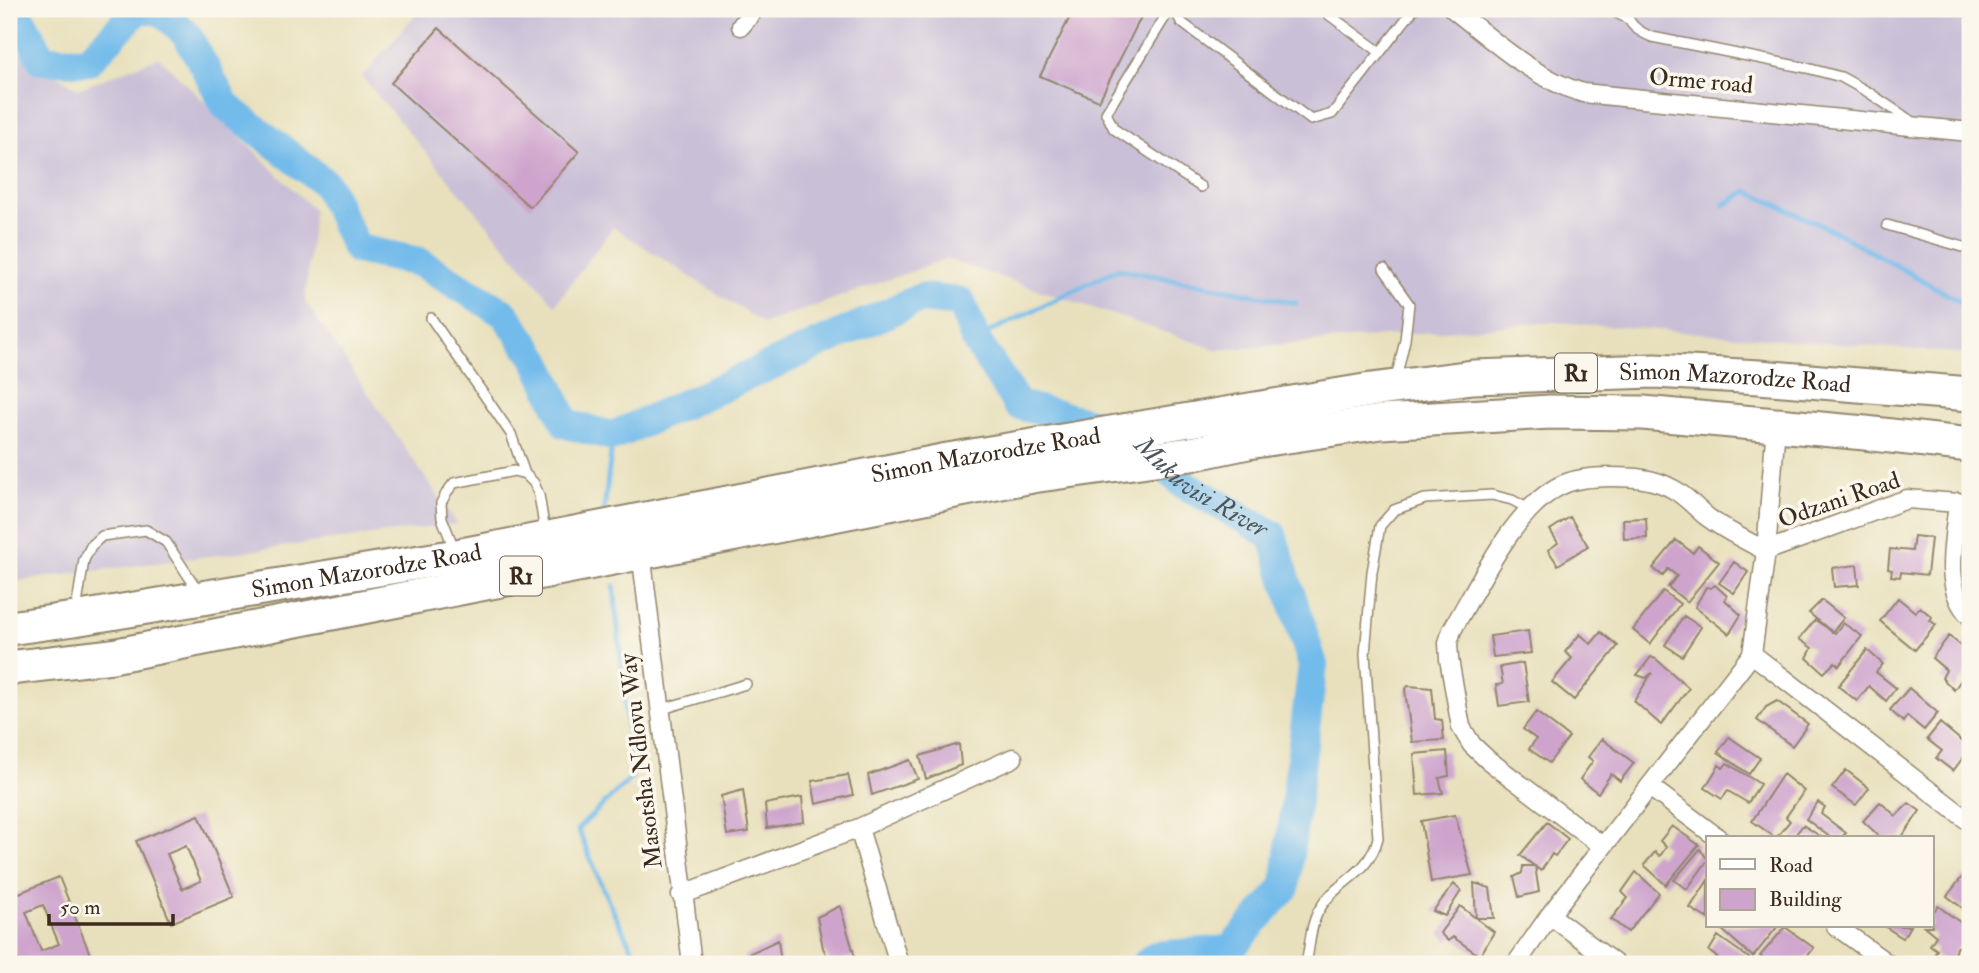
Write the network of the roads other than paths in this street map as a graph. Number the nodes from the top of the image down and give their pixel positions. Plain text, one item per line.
1 (755, 9) edge
2 (1170, 9) edge
3 (1175, 9) edge
4 (1321, 9) edge
5 (1414, 9) edge
6 (1453, 9) edge
7 (1609, 9) edge
8 (1625, 9) edge
9 (1628, 19) junction
10 (741, 26) dead end
11 (1380, 52) junction
12 (1918, 126) junction
13 (1970, 132) edge
14 (1201, 187) dead end
15 (1887, 225) dead end
16 (1970, 249) edge
17 (1384, 269) dead end
18 (431, 318) dead end
19 (1394, 387) junction
20 (1970, 394) edge
21 (1776, 425) junction
22 (1970, 445) edge
23 (1027, 462) junction
24 (525, 474) junction
25 (1964, 503) edge
26 (1529, 509) junction
27 (546, 537) junction
28 (1766, 551) junction
29 (641, 552) junction
30 (457, 556) junction
31 (202, 598) junction
32 (1970, 616) edge
33 (75, 619) junction
34 (9, 628) edge
35 (1752, 654) junction
36 (9, 668) edge
37 (746, 684) dead end
38 (659, 710) junction
39 (1013, 758) dead end
40 (1650, 788) junction
41 (1970, 822) edge
42 (859, 828) junction
43 (1715, 836) edge
44 (1602, 846) junction
45 (681, 895) junction
46 (1550, 915) junction
47 (1839, 928) edge
48 (692, 964) edge
49 (899, 964) edge
50 (1306, 964) edge
51 (1516, 964) edge
52 (1615, 964) edge
53 (1888, 964) edge

1 - 10 street
2 - 14 lane
3 - 11 lane
4 - 11 lane
5 - 11 lane
6 - 12 street, Orme road
7 - 9 lane
8 - 9 lane
9 - 12 lane
12 - 13 street, Orme road
15 - 16 lane
17 - 19 lane
18 - 24 lane
19 - 20 highway, Simon Mazorodze Road / R1
19 - 23 highway, Simon Mazorodze Road / R1
21 - 22 highway, R1
21 - 23 highway, Simon Mazorodze Road / R1
21 - 28 street
23 - 27 highway, Simon Mazorodze Road / R1
23 - 29 highway, Simon Mazorodze Road / R1
24 - 27 lane
24 - 30 lane
25 - 28 street, Odzani Road
25 - 32 street
26 - 28 street
26 - 44 street
26 - 50 lane
27 - 30 highway, Simon Mazorodze Road / R1
28 - 35 street
29 - 36 highway, Simon Mazorodze Road / R1
29 - 38 street, Masotsha Ndlovu Way
30 - 31 highway, Simon Mazorodze Road / R1
31 - 33 highway, Simon Mazorodze Road / R1
31 - 33 lane
33 - 34 highway, Simon Mazorodze Road / R1
35 - 40 street
35 - 41 street
37 - 38 lane
38 - 45 street, Masotsha Ndlovu Way
39 - 42 street
40 - 43 street
40 - 44 street
42 - 45 street
42 - 49 street
44 - 46 street
45 - 48 street, Masotsha Ndlovu Way
46 - 51 street
46 - 52 street
47 - 53 street

